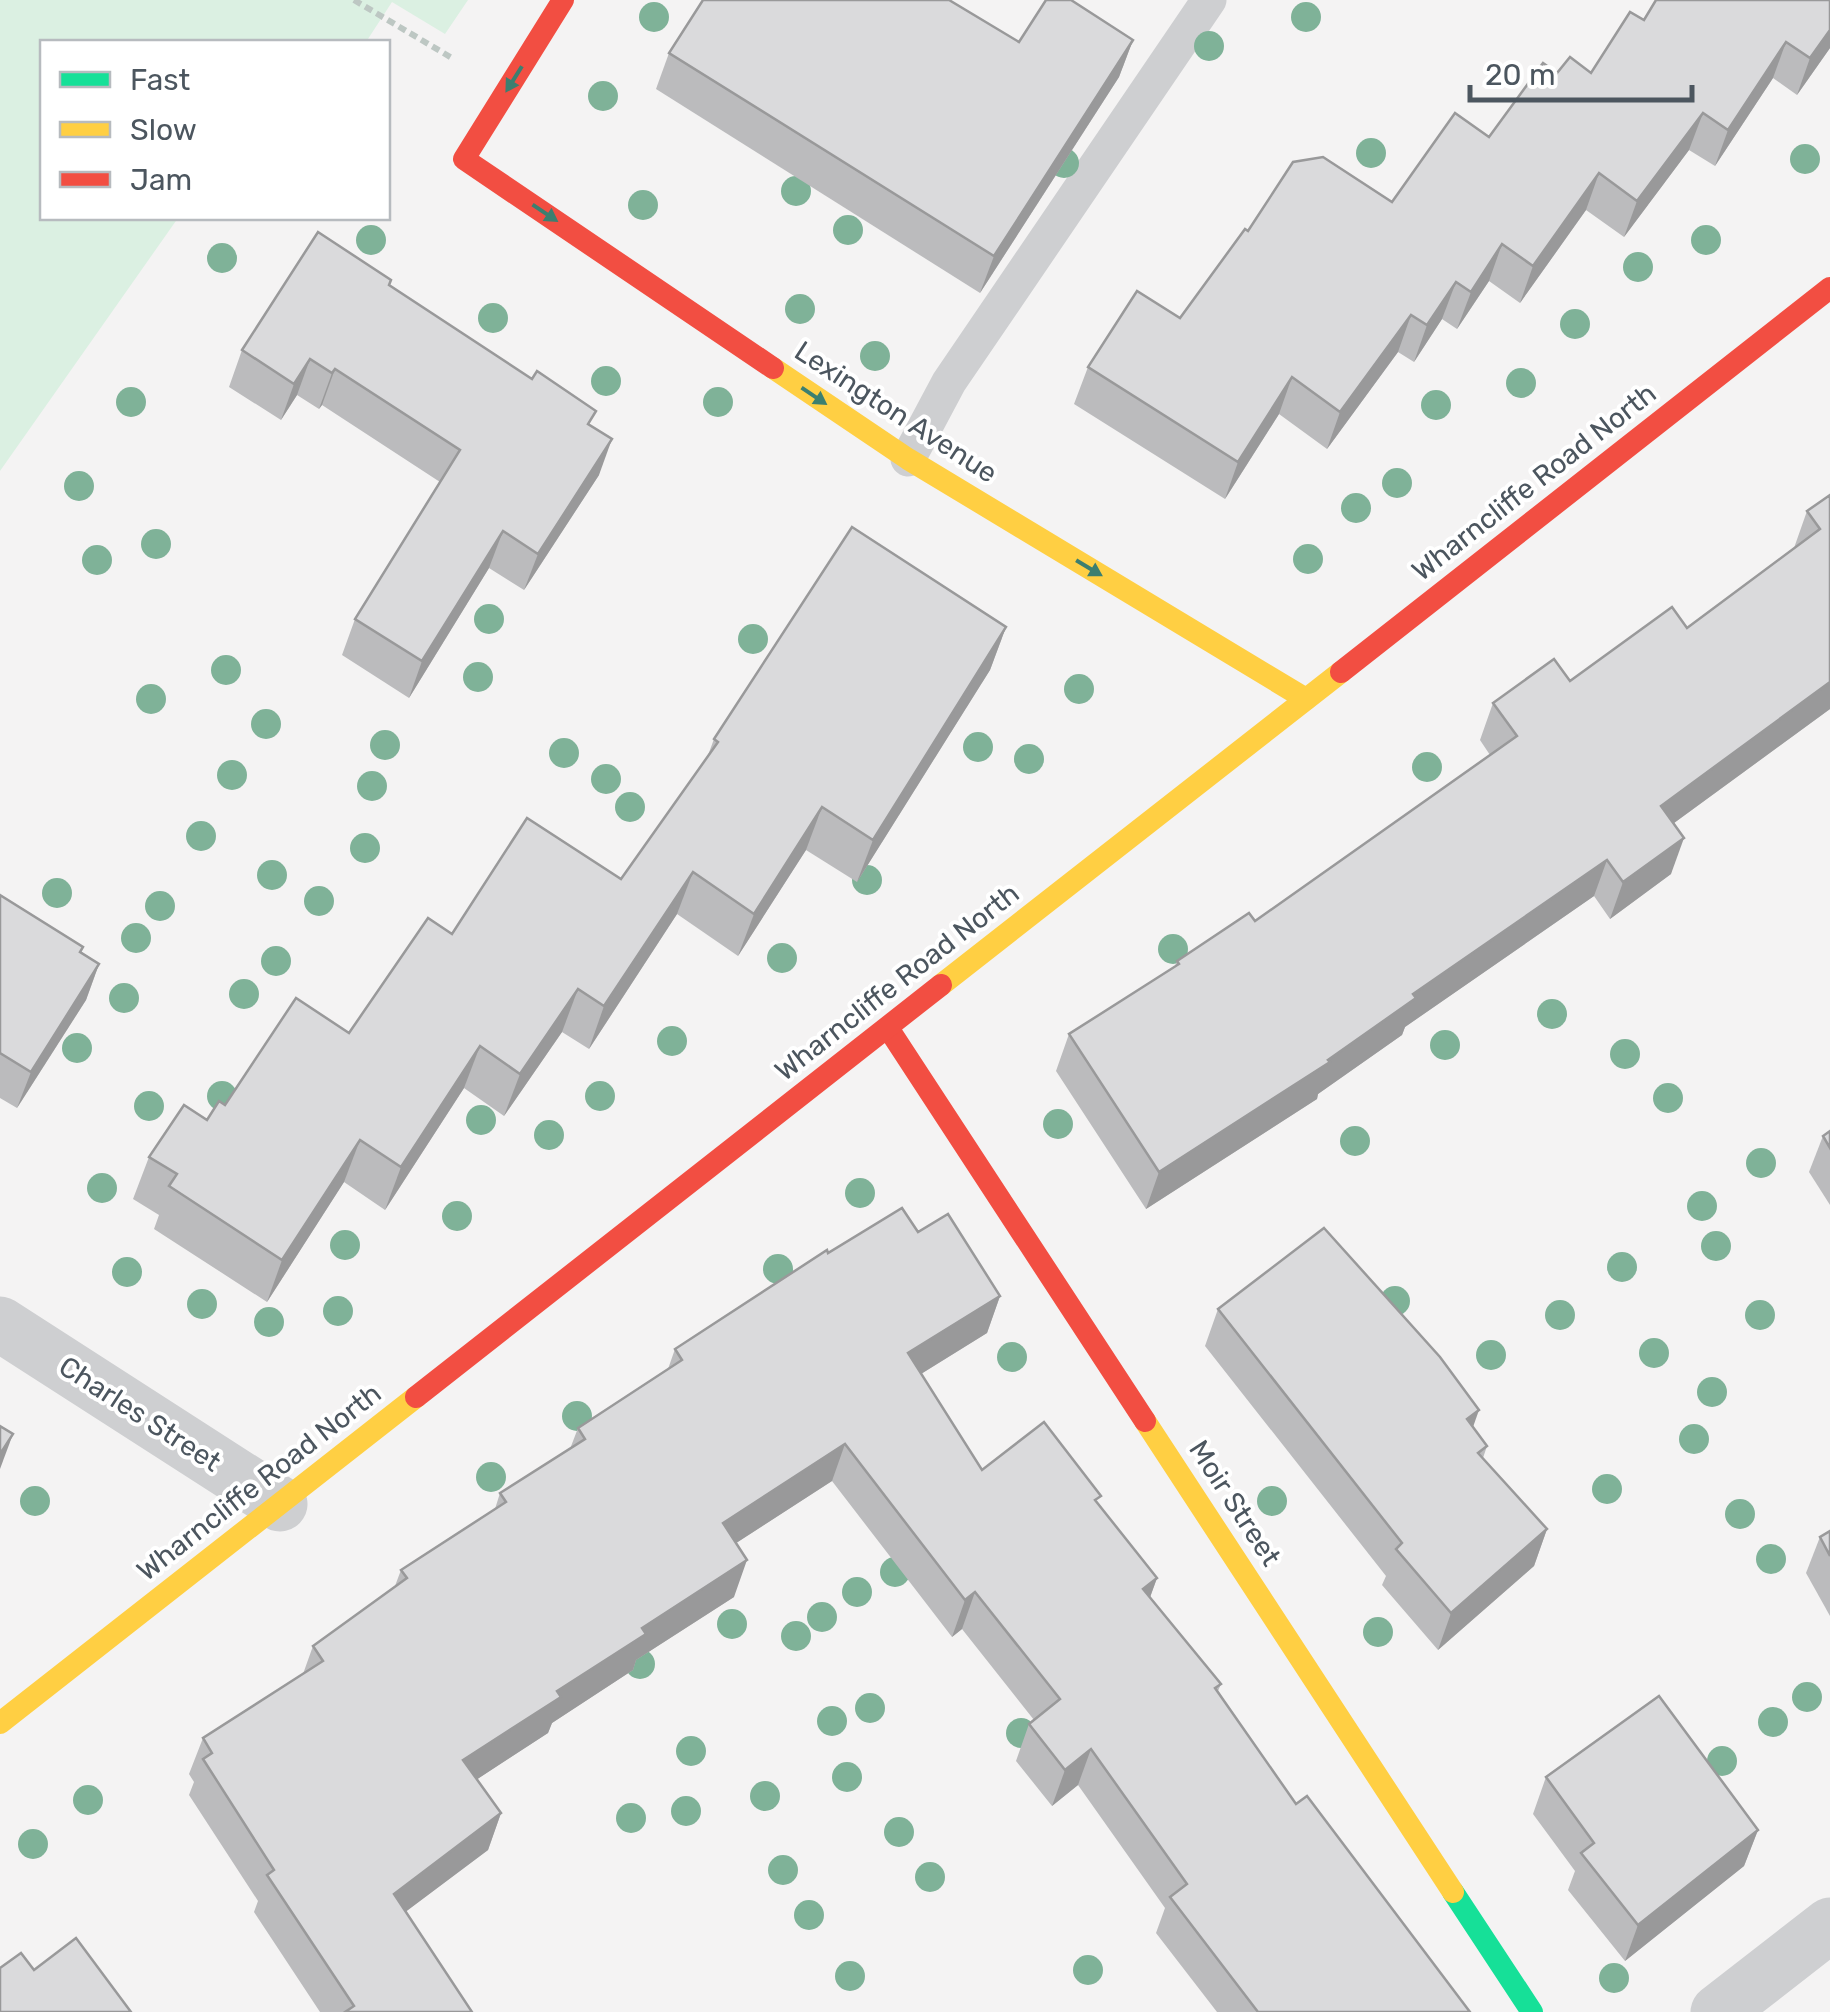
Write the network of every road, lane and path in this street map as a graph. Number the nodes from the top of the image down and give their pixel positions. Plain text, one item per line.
1 (354, 0) edge
2 (563, 0) edge
3 (1209, 0) edge
4 (506, 91) junction
5 (1830, 288) edge
6 (908, 459) junction
7 (1306, 699) junction
8 (888, 1028) junction
9 (0, 1324) edge
10 (280, 1504) junction
11 (0, 1723) edge
12 (1830, 1924) edge
13 (1532, 2012) edge
14 (1718, 2012) edge

1 - 4 path
2 -> 4 street
3 - 6 lane
4 -> 6 street, Lexington Avenue
5 - 7 street, Wharncliffe Road North
6 -> 7 street, Lexington Avenue
7 - 8 street, Wharncliffe Road North
8 - 10 street, Wharncliffe Road North
8 - 13 street, Moir Street
9 - 10 street, Charles Street
10 - 11 street, Wharncliffe Road North
12 - 14 street

